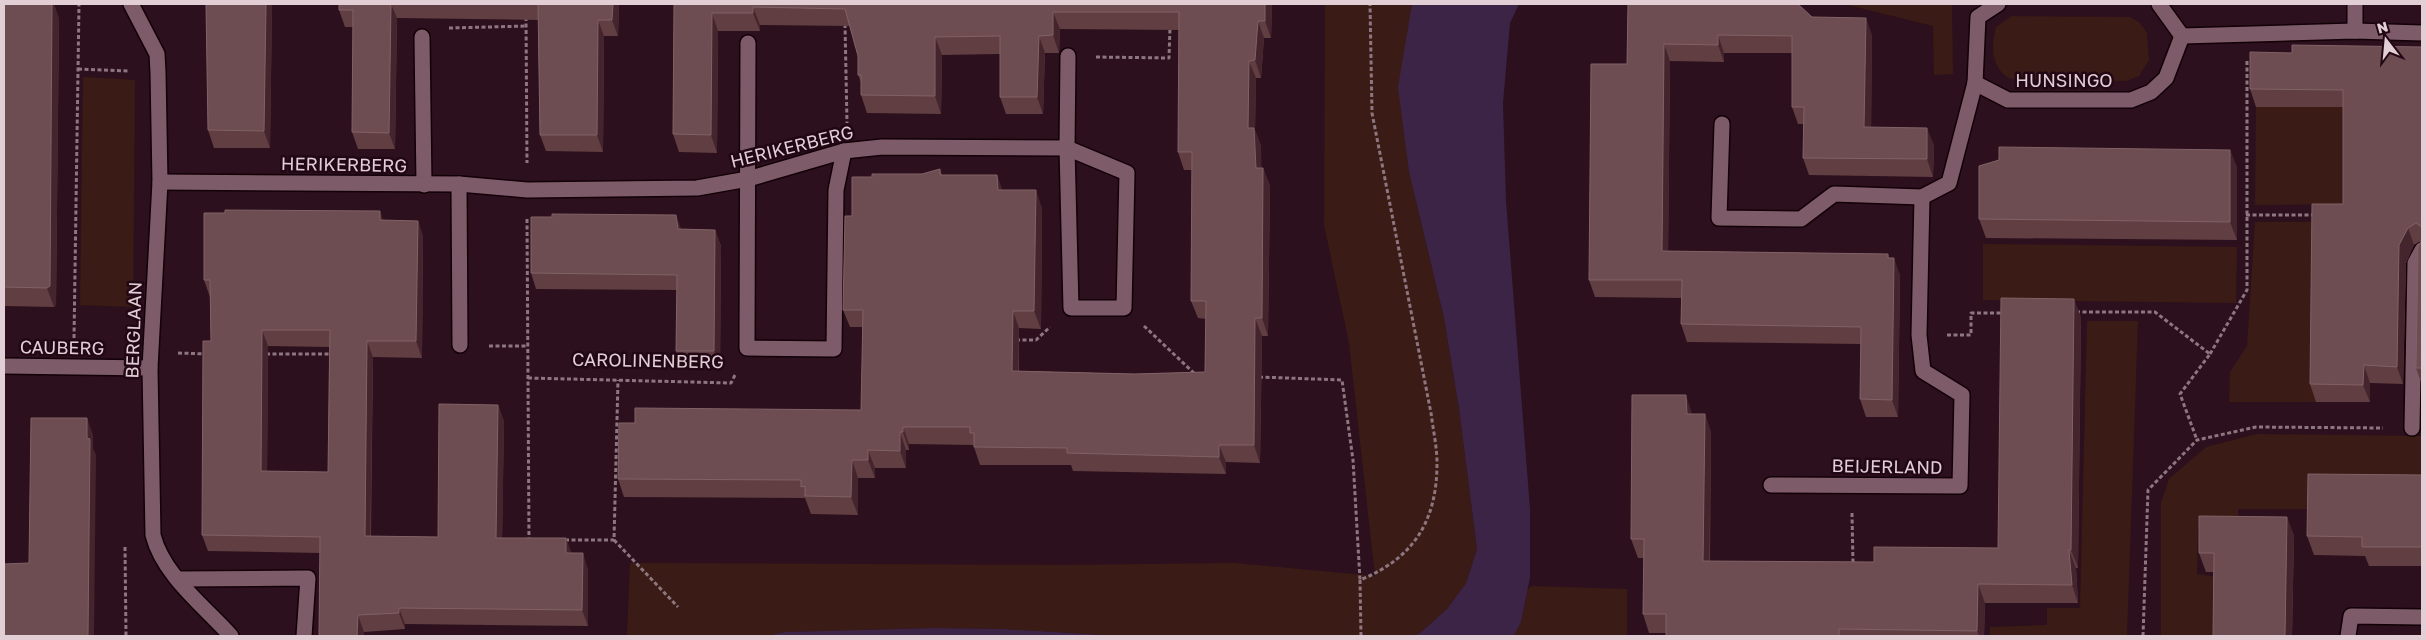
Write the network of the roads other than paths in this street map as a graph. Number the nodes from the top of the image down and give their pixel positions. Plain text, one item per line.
1 (131, 4) edge
2 (1998, 4) edge
3 (2159, 4) edge
4 (2355, 4) edge
5 (2355, 31) junction
6 (2422, 33) edge
7 (2182, 36) junction
8 (422, 37) road end
9 (748, 43) dead end
10 (1068, 56) road end
11 (1975, 83) junction
12 (1722, 124) dead end
13 (1066, 148) junction
14 (844, 151) junction
15 (748, 179) junction
16 (160, 182) junction
17 (459, 184) junction
18 (424, 185) junction
19 (1922, 197) junction
20 (2422, 250) edge
21 (460, 345) road end
22 (151, 361) junction
23 (4, 366) edge
24 (2412, 428) road end
25 (1771, 485) dead end
26 (178, 579) junction
27 (2422, 617) edge
28 (231, 636) edge
29 (304, 636) edge
30 (2348, 636) edge

1 - 16 street, BERGLAAN
2 - 11 street
3 - 7 street
4 - 5 street
5 - 6 street
5 - 7 street
7 - 11 street, HUNSINGO
8 - 18 street
9 - 15 street, CAROLINENBERG
10 - 13 street
11 - 19 street
12 - 19 street
13 - 13 street, HERIKERBERG
13 - 14 street, HERIKERBERG
14 - 15 street, HERIKERBERG
14 - 15 street, CAROLINENBERG
15 - 17 street, HERIKERBERG
16 - 18 street, HERIKERBERG
16 - 22 street, BERGLAAN
17 - 18 street, HERIKERBERG
17 - 21 street
19 - 25 street, BEIJERLAND
20 - 24 street
22 - 23 street, CAUBERG
22 - 26 street, BERGLAAN
26 - 28 street, BERGLAAN
26 - 29 street
27 - 30 street

